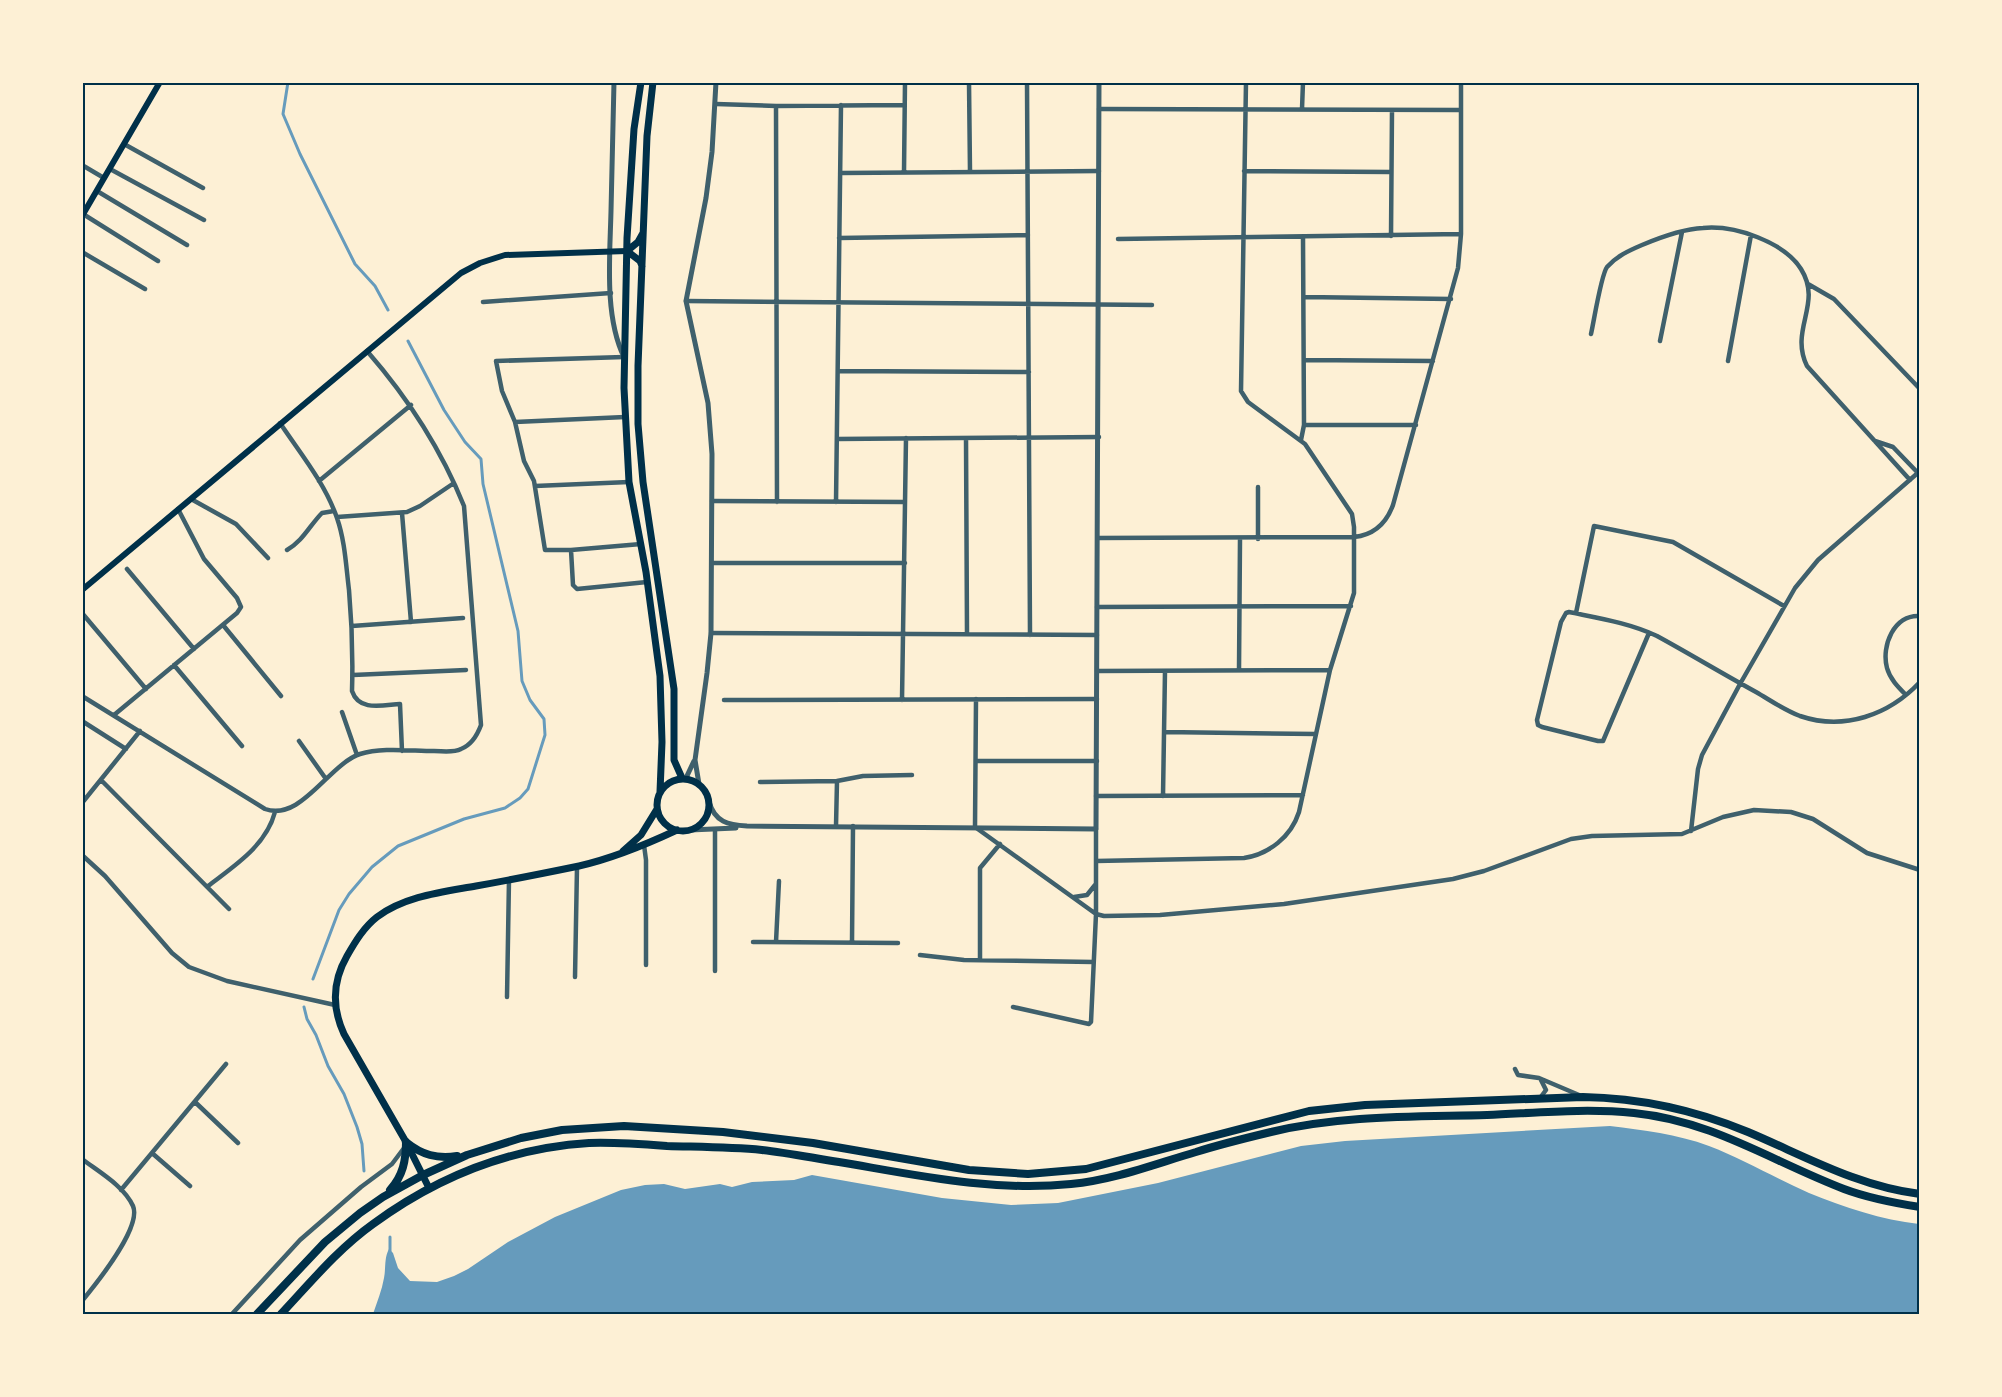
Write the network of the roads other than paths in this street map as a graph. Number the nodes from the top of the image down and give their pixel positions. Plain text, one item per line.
1 (160, 82) edge
2 (614, 82) edge
3 (641, 82) edge
4 (653, 82) edge
5 (716, 82) edge
6 (905, 82) edge
7 (969, 82) edge
8 (1027, 82) edge
9 (1099, 82) edge
10 (1246, 82) edge
11 (1303, 82) edge
12 (1461, 82) edge
13 (716, 104) junction
14 (841, 105) junction
15 (904, 105) junction
16 (776, 106) junction
17 (1099, 109) junction
18 (1245, 109) junction
19 (1302, 109) junction
20 (1392, 110) junction
21 (1461, 110) junction
22 (124, 144) junction
23 (82, 165) edge
24 (110, 169) junction
25 (1099, 171) junction
26 (1244, 171) junction
27 (904, 172) junction
28 (970, 172) junction
29 (1027, 172) junction
30 (1391, 172) junction
31 (840, 173) junction
32 (105, 178) junction
33 (203, 188) dead end
34 (97, 191) junction
35 (83, 215) edge
36 (204, 220) dead end
37 (1682, 231) junction
38 (644, 232) junction
39 (1461, 234) junction
40 (1028, 235) junction
41 (1751, 235) junction
42 (1390, 236) junction
43 (1303, 237) junction
44 (839, 238) junction
45 (1243, 238) junction
46 (1118, 239) dead end
47 (187, 245) dead end
48 (627, 251) junction
49 (82, 252) edge
50 (610, 252) junction
51 (158, 261) dead end
52 (642, 268) junction
53 (1808, 284) junction
54 (146, 289) dead end
55 (611, 293) junction
56 (1304, 297) junction
57 (1451, 298) junction
58 (686, 301) junction
59 (483, 302) dead end
60 (777, 302) junction
61 (838, 303) junction
62 (1028, 304) junction
63 (1100, 305) junction
64 (1152, 305) dead end
65 (1591, 334) dead end
66 (1660, 340) dead end
67 (367, 351) junction
68 (624, 357) junction
69 (1304, 360) junction
70 (1433, 361) junction
71 (1728, 361) dead end
72 (837, 371) junction
73 (1029, 372) junction
74 (1920, 389) edge
75 (411, 405) junction
76 (625, 417) junction
77 (515, 422) junction
78 (280, 423) junction
79 (1304, 425) junction
80 (1416, 425) junction
81 (1099, 437) junction
82 (906, 438) junction
83 (966, 438) junction
84 (1029, 438) junction
85 (837, 439) junction
86 (1301, 440) junction
87 (1875, 441) junction
88 (1919, 472) edge
89 (1910, 480) junction
90 (319, 481) junction
91 (629, 482) junction
92 (454, 483) junction
93 (535, 486) junction
94 (1258, 487) dead end
95 (191, 498) junction
96 (712, 501) junction
97 (777, 502) junction
98 (836, 502) junction
99 (905, 502) junction
100 (178, 509) junction
101 (334, 511) junction
102 (402, 513) junction
103 (337, 517) junction
104 (1354, 537) junction
105 (1098, 538) junction
106 (1240, 539) junction
107 (1258, 539) junction
108 (641, 544) junction
109 (287, 550) dead end
110 (572, 550) junction
111 (268, 558) dead end
112 (712, 563) junction
113 (905, 563) junction
114 (127, 569) dead end
115 (648, 582) junction
116 (82, 590) edge
117 (1239, 605) junction
118 (1351, 606) junction
119 (1784, 606) junction
120 (1097, 607) junction
121 (82, 613) edge
122 (1576, 613) junction
123 (1920, 616) edge
124 (463, 618) dead end
125 (411, 622) junction
126 (223, 625) junction
127 (352, 626) junction
128 (711, 633) junction
129 (1649, 633) junction
130 (904, 634) junction
131 (967, 634) junction
132 (1030, 635) junction
133 (1097, 635) junction
134 (194, 649) junction
135 (174, 665) junction
136 (466, 670) dead end
137 (1239, 670) junction
138 (1330, 670) junction
139 (1097, 671) junction
140 (1165, 671) junction
141 (353, 675) junction
142 (1920, 681) edge
143 (1740, 684) junction
144 (146, 688) junction
145 (1906, 695) junction
146 (281, 696) dead end
147 (84, 699) edge
148 (976, 699) junction
149 (1097, 699) junction
150 (724, 700) dead end
151 (902, 700) junction
152 (342, 712) dead end
153 (114, 715) junction
154 (82, 721) edge
155 (140, 731) junction
156 (1164, 732) junction
157 (1316, 734) junction
158 (299, 741) dead end
159 (242, 746) dead end
160 (126, 749) junction
161 (402, 751) junction
162 (357, 755) junction
163 (694, 760) junction
164 (975, 761) junction
165 (1096, 762) junction
166 (912, 775) dead end
167 (326, 778) junction
168 (684, 778) junction
169 (101, 780) junction
170 (837, 781) junction
171 (760, 782) dead end
172 (699, 784) junction
173 (660, 792) junction
174 (1303, 795) junction
175 (1096, 796) junction
176 (1163, 796) junction
177 (82, 802) edge
178 (709, 802) junction
179 (657, 809) junction
180 (275, 812) junction
181 (747, 826) junction
182 (836, 826) junction
183 (852, 826) junction
184 (975, 827) junction
185 (1096, 829) junction
186 (677, 830) junction
187 (690, 830) junction
188 (715, 830) junction
189 (1690, 831) junction
190 (1000, 844) junction
191 (644, 845) junction
192 (82, 855) edge
193 (615, 856) junction
194 (1096, 861) junction
195 (577, 867) junction
196 (1920, 870) edge
197 (508, 879) junction
198 (779, 881) dead end
199 (1096, 882) junction
200 (208, 886) junction
201 (1072, 897) junction
202 (229, 909) dead end
203 (1096, 914) junction
204 (753, 942) dead end
205 (777, 942) junction
206 (852, 942) junction
207 (898, 942) dead end
208 (920, 955) dead end
209 (980, 960) junction
210 (1093, 962) junction
211 (646, 965) dead end
212 (715, 971) dead end
213 (575, 977) dead end
214 (507, 997) dead end
215 (335, 1005) junction
216 (1013, 1007) dead end
217 (226, 1064) dead end
218 (1515, 1069) dead end
219 (1539, 1078) junction
220 (1583, 1097) junction
221 (1536, 1100) junction
222 (195, 1102) junction
223 (406, 1142) junction
224 (238, 1143) dead end
225 (152, 1153) junction
226 (467, 1155) junction
227 (82, 1159) edge
228 (423, 1175) junction
229 (190, 1186) dead end
230 (429, 1188) junction
231 (121, 1190) junction
232 (1920, 1194) edge
233 (383, 1197) junction
234 (1920, 1208) edge
235 (82, 1301) edge
236 (232, 1314) edge
237 (257, 1314) edge
238 (281, 1314) edge

1 - 22 main road
2 - 50 street
3 - 48 main road
4 - 38 main road
5 - 13 street
6 - 15 street
7 - 28 street
8 - 29 street
9 - 17 street
10 - 18 street
11 - 19 street
12 - 21 street
13 - 16 street
13 - 58 street
14 - 15 street
14 - 16 street
14 - 31 street
15 - 27 street
16 - 60 street
17 - 18 street
17 - 25 street
18 - 19 street
18 - 26 street
19 - 20 street
20 - 21 street
20 - 30 street
21 - 39 street
22 - 24 main road
22 - 33 street
23 - 32 street
24 - 32 main road
24 - 36 street
25 - 29 street
25 - 63 street
26 - 30 street
26 - 45 street
27 - 28 street
27 - 31 street
28 - 29 street
29 - 40 street
30 - 42 street
31 - 44 street
32 - 34 main road
34 - 35 main road
34 - 47 street
35 - 51 street
37 - 41 street
37 - 65 street
37 - 66 street
38 - 48 main road
38 - 52 main road
39 - 42 street
39 - 57 street
40 - 44 street
40 - 62 street
41 - 53 street
41 - 71 street
42 - 43 street
43 - 45 street
43 - 56 street
44 - 61 street
45 - 46 street
45 - 86 street
48 - 50 main road
48 - 52 main road
48 - 68 main road
49 - 54 street
50 - 55 street
50 - 67 main road
52 - 168 main road
53 - 74 street
53 - 87 street
55 - 59 street
55 - 68 street
56 - 57 street
56 - 69 street
57 - 70 street
58 - 60 street
58 - 96 street
60 - 61 street
60 - 97 street
61 - 62 street
61 - 72 street
62 - 63 street
62 - 73 street
63 - 64 street
63 - 81 street
67 - 75 street
67 - 78 main road
68 - 76 main road
68 - 77 street
69 - 70 street
69 - 79 street
70 - 80 street
72 - 73 street
72 - 85 street
73 - 84 street
75 - 90 street
75 - 92 street
76 - 77 street
76 - 91 main road
77 - 93 street
78 - 90 street
78 - 95 main road
79 - 80 street
79 - 86 street
80 - 104 street
81 - 84 street
81 - 105 street
82 - 83 street
82 - 85 street
82 - 99 street
83 - 84 street
83 - 131 street
84 - 132 street
85 - 98 street
86 - 104 street
87 - 88 street
87 - 89 street
88 - 89 street
89 - 119 street
90 - 101 street
91 - 93 street
91 - 108 main road
92 - 102 street
92 - 161 street
93 - 110 street
94 - 107 street
95 - 100 main road
95 - 111 street
96 - 97 street
96 - 112 street
97 - 98 street
98 - 99 street
99 - 113 street
100 - 116 main road
100 - 126 street
101 - 103 street
101 - 109 street
102 - 103 street
102 - 125 street
103 - 127 street
104 - 107 street
104 - 118 street
105 - 106 street
105 - 120 street
106 - 107 street
106 - 117 street
108 - 110 street
108 - 115 main road
110 - 115 street
112 - 113 street
112 - 128 street
113 - 130 street
114 - 134 street
115 - 173 main road
117 - 118 street
117 - 120 street
117 - 137 street
118 - 138 street
119 - 122 street
119 - 143 street
120 - 133 street
121 - 144 street
122 - 129 street
122 - 129 street
123 - 145 street
124 - 125 street
125 - 127 street
126 - 134 street
126 - 146 street
127 - 141 street
128 - 130 street
128 - 163 street
129 - 143 street
130 - 131 street
130 - 151 street
131 - 132 street
132 - 133 street
133 - 139 street
134 - 135 street
135 - 144 street
135 - 159 street
136 - 141 street
137 - 138 street
137 - 140 street
138 - 157 street
139 - 140 street
139 - 149 street
140 - 156 street
141 - 161 street
142 - 145 street
143 - 145 street
143 - 189 street
144 - 153 street
147 - 153 street
148 - 149 street
148 - 151 street
148 - 164 street
149 - 165 street
150 - 151 street
152 - 162 street
153 - 155 street
154 - 160 street
155 - 160 street
155 - 180 street
156 - 157 street
156 - 176 street
157 - 174 street
158 - 167 street
160 - 169 street
161 - 162 street
162 - 167 street
163 - 168 street
163 - 172 street
164 - 165 street
164 - 184 street
165 - 175 street
166 - 170 street
167 - 180 street
168 - 172 main road
168 - 173 main road
169 - 177 street
169 - 200 street
170 - 171 street
170 - 182 street
172 - 178 main road
173 - 179 main road
174 - 176 street
174 - 194 street
175 - 176 street
175 - 185 street
178 - 181 street
178 - 187 main road
179 - 186 main road
179 - 193 main road
180 - 200 street
181 - 182 street
181 - 188 street
182 - 183 street
183 - 184 street
183 - 206 street
184 - 185 street
184 - 190 street
185 - 194 street
186 - 187 main road
186 - 191 main road
187 - 188 street
188 - 212 street
189 - 196 street
189 - 203 street
190 - 201 street
190 - 209 street
191 - 193 main road
191 - 211 street
192 - 215 street
193 - 195 main road
194 - 199 street
195 - 197 main road
195 - 213 street
197 - 214 street
197 - 215 main road
198 - 205 street
199 - 201 street
199 - 203 street
200 - 202 street
201 - 203 street
203 - 210 street
204 - 205 street
205 - 206 street
206 - 207 street
208 - 209 street
209 - 210 street
210 - 216 street
215 - 223 main road
217 - 222 street
218 - 219 street
219 - 220 street
219 - 221 street
220 - 221 highway
220 - 232 highway
221 - 226 highway
222 - 224 street
222 - 225 street
223 - 226 highway
223 - 228 main road
223 - 233 highway
223 - 236 street
225 - 229 street
225 - 231 street
226 - 228 highway
227 - 231 street
228 - 230 main road
228 - 233 highway
230 - 234 highway
230 - 238 highway
231 - 235 street
233 - 237 highway

